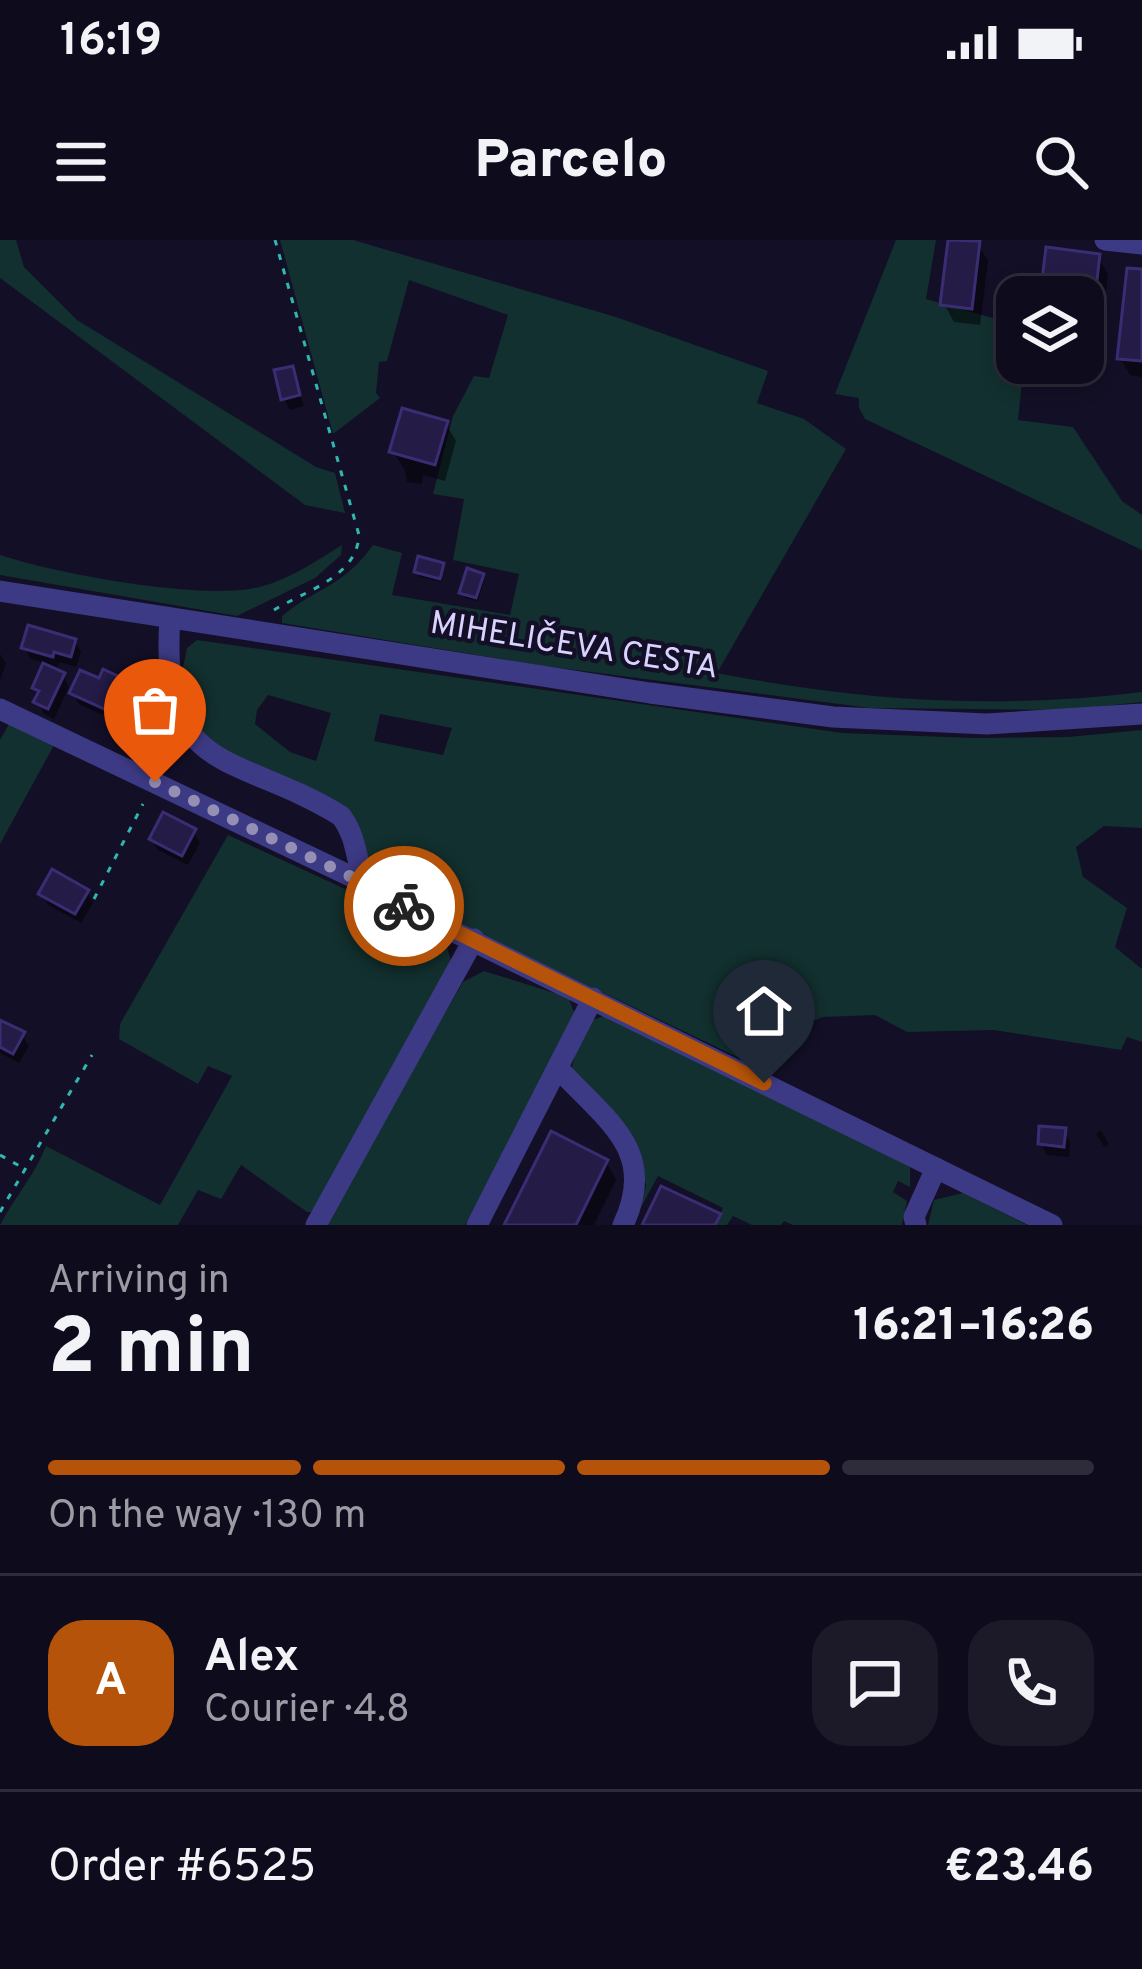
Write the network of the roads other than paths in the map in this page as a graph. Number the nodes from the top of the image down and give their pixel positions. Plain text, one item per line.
1 (1105, 240) edge
2 (1142, 244) edge
3 (0, 591) edge
4 (170, 618) junction
5 (0, 709) edge
6 (1142, 714) edge
7 (364, 883) junction
8 (474, 938) junction
9 (593, 998) junction
10 (558, 1068) junction
11 (936, 1168) junction
12 (316, 1225) edge
13 (477, 1225) edge
14 (623, 1225) edge
15 (916, 1225) edge
16 (1052, 1225) edge

1 - 2 street
3 - 4 street, MIHELIČEVA CESTA
4 - 6 street, MIHELIČEVA CESTA
4 - 7 street
5 - 7 street
7 - 8 street
8 - 9 street
8 - 12 street
9 - 10 street
9 - 11 street
10 - 13 street
10 - 14 street
11 - 15 street
11 - 16 street

